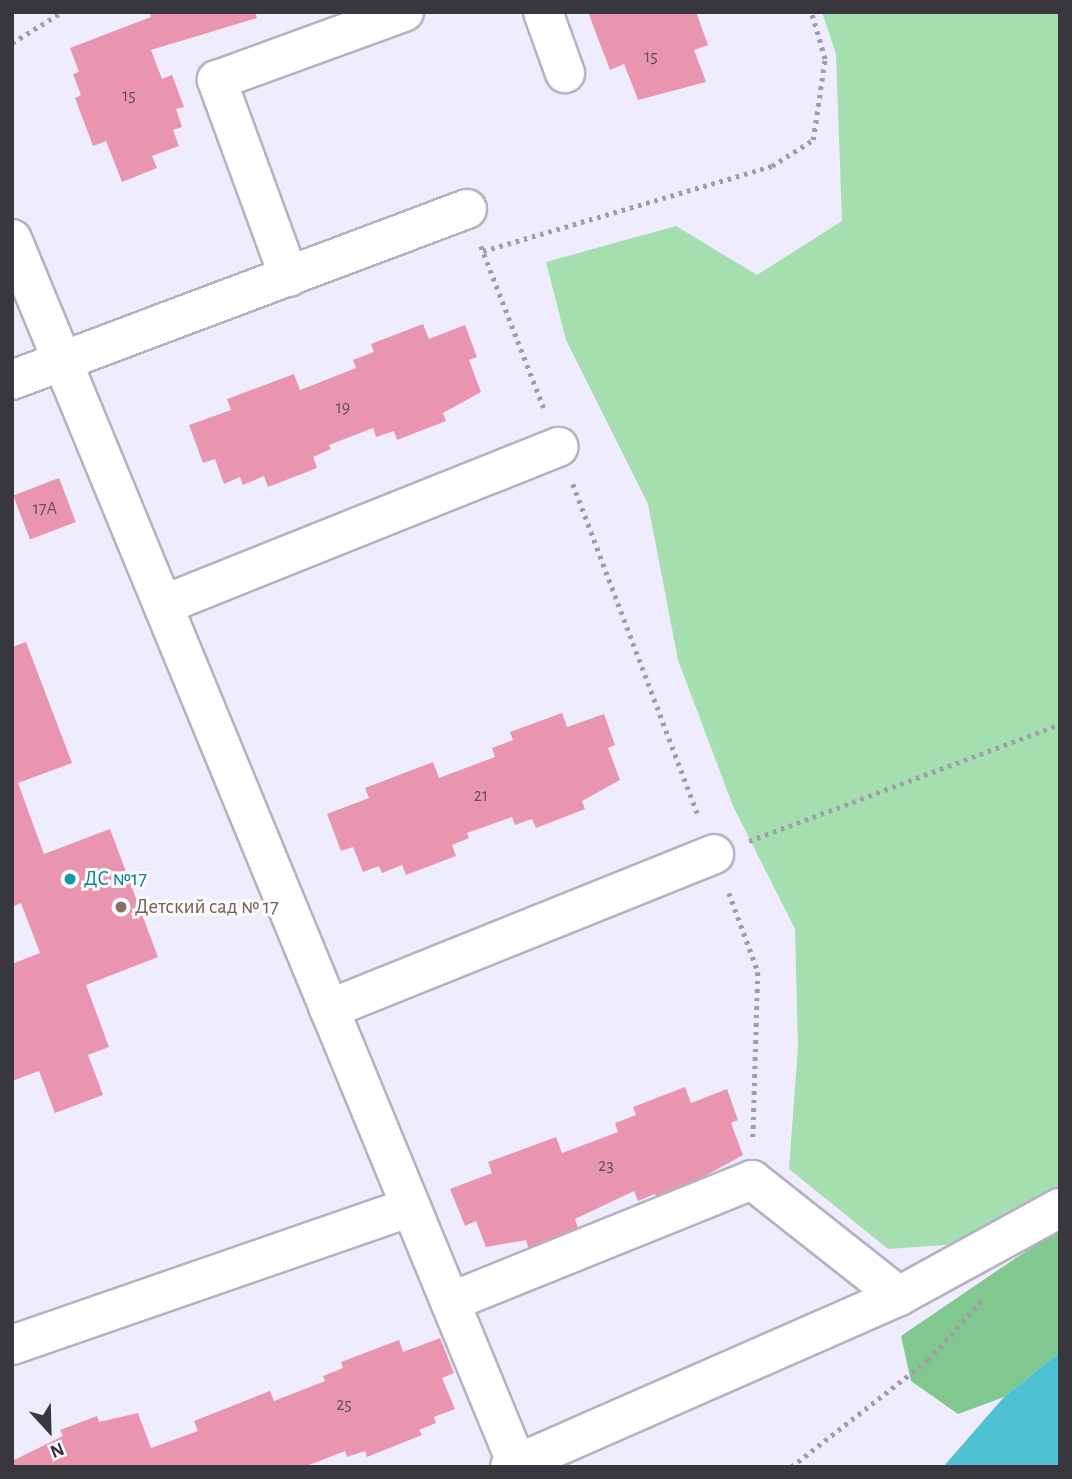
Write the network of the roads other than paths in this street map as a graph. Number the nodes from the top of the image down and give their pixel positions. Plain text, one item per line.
1 (404, 12) edge
2 (543, 12) edge
3 (565, 73) dead end
4 (467, 209) road end
5 (12, 239) edge
6 (289, 277) junction
7 (63, 363) junction
8 (12, 380) edge
9 (559, 447) road end
10 (163, 605) junction
11 (714, 854) road end
12 (329, 1009) junction
13 (411, 1207) junction
14 (1060, 1208) edge
15 (899, 1296) junction
16 (450, 1302) junction
17 (12, 1345) edge
18 (514, 1466) edge

1 - 6 street
2 - 3 street
4 - 6 street
5 - 7 street
6 - 7 street
7 - 8 street
7 - 10 street
9 - 10 street
10 - 12 street
11 - 12 street
12 - 13 street
13 - 16 street
13 - 17 street
14 - 15 street
15 - 16 street
15 - 18 street
16 - 18 street

